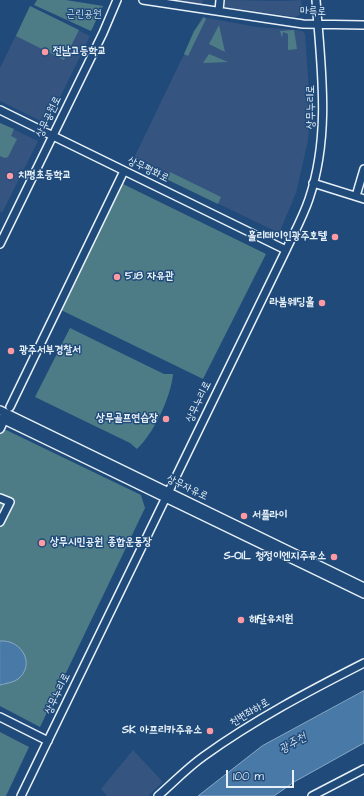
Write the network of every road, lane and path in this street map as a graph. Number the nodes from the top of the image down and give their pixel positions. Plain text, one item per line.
1 (117, 0) edge
2 (142, 0) edge
3 (220, 0) edge
4 (316, 0) edge
5 (219, 11) junction
6 (318, 24) junction
7 (364, 26) edge
8 (0, 110) edge
9 (52, 136) junction
10 (364, 169) edge
11 (124, 171) junction
12 (314, 183) junction
13 (356, 196) junction
14 (364, 199) edge
15 (0, 244) edge
16 (286, 250) junction
17 (10, 407) dead end
18 (0, 410) edge
19 (1, 424) edge
20 (167, 494) junction
21 (0, 498) edge
22 (0, 522) edge
23 (364, 587) edge
24 (364, 594) edge
25 (364, 663) edge
26 (0, 717) edge
27 (48, 741) junction
28 (364, 769) edge
29 (21, 796) edge
30 (158, 796) edge
31 (312, 796) edge

1 - 9 street, 상무공원로
2 - 5 street, 마륵로
3 - 5 street
4 - 6 street, 상무누리로
5 - 6 street, 마륵로
6 - 7 street, 마륵로
6 - 12 street, 상무누리로
8 - 9 street, 상무평화로
9 - 11 street, 상무평화로
9 - 15 street, 상무공원로
10 - 13 street
11 - 16 street, 상무평화로
11 - 17 street
12 - 13 street
12 - 16 street, 상무누리로
13 - 14 street
16 - 20 street, 상무누리로
18 - 20 street, 상무자유로
19 - 20 street, 상무자유로
20 - 23 street, 상무자유로
20 - 24 street, 상무자유로
20 - 27 street, 상무누리로
21 - 22 street
25 - 30 street, 천변좌하로
26 - 27 street
27 - 29 street, 상무누리로
28 - 31 street

